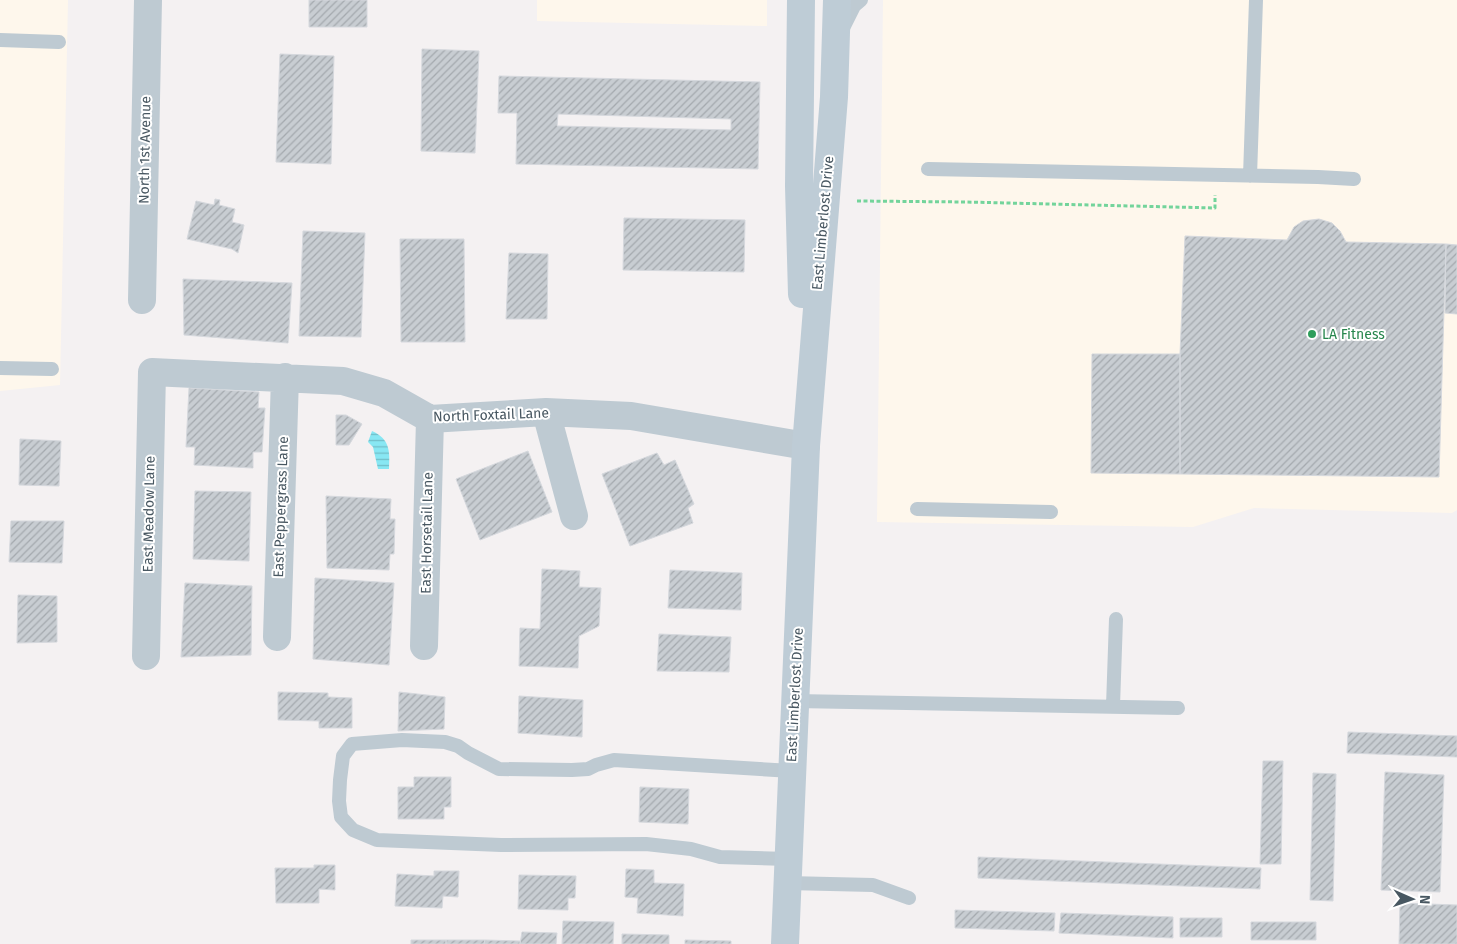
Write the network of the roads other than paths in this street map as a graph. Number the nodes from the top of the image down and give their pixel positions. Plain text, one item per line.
1 (148, 0) edge
2 (801, 0) edge
3 (837, 0) edge
4 (861, 0) edge
5 (1256, 0) edge
6 (0, 40) edge
7 (59, 42) dead end
8 (835, 58) junction
9 (928, 170) dead end
10 (1250, 176) junction
11 (1354, 180) dead end
12 (142, 300) dead end
13 (0, 368) edge
14 (52, 369) dead end
15 (152, 372) joint
16 (285, 377) junction
17 (546, 412) junction
18 (430, 419) junction
19 (806, 446) junction
20 (917, 509) dead end
21 (1051, 512) dead end
22 (574, 516) dead end
23 (1116, 620) dead end
24 (277, 637) dead end
25 (424, 646) dead end
26 (146, 656) dead end
27 (795, 701) junction
28 (1113, 706) junction
29 (1178, 708) dead end
30 (792, 771) junction
31 (788, 871) junction
32 (909, 898) dead end
33 (785, 944) edge

1 - 12 street, North 1st Avenue
2 - 19 street, East Limberlost Drive
3 - 8 street, East Limberlost Drive
4 - 8 lane
5 - 10 lane
6 - 7 lane
8 - 19 street, East Limberlost Drive
9 - 10 lane
10 - 11 lane
13 - 14 lane
15 - 16 street, North Foxtail Lane
15 - 26 street, East Meadow Lane
16 - 18 street, North Foxtail Lane
16 - 24 street, East Peppergrass Lane
17 - 18 street, North Foxtail Lane
17 - 19 street, North Foxtail Lane
17 - 22 street
18 - 25 street, East Horsetail Lane
19 - 27 street, East Limberlost Drive
20 - 21 lane
23 - 28 lane
27 - 28 lane
27 - 30 street, East Limberlost Drive
28 - 29 lane
30 - 31 street, East Limberlost Drive
30 - 31 lane
31 - 32 lane
31 - 33 street, East Limberlost Drive

